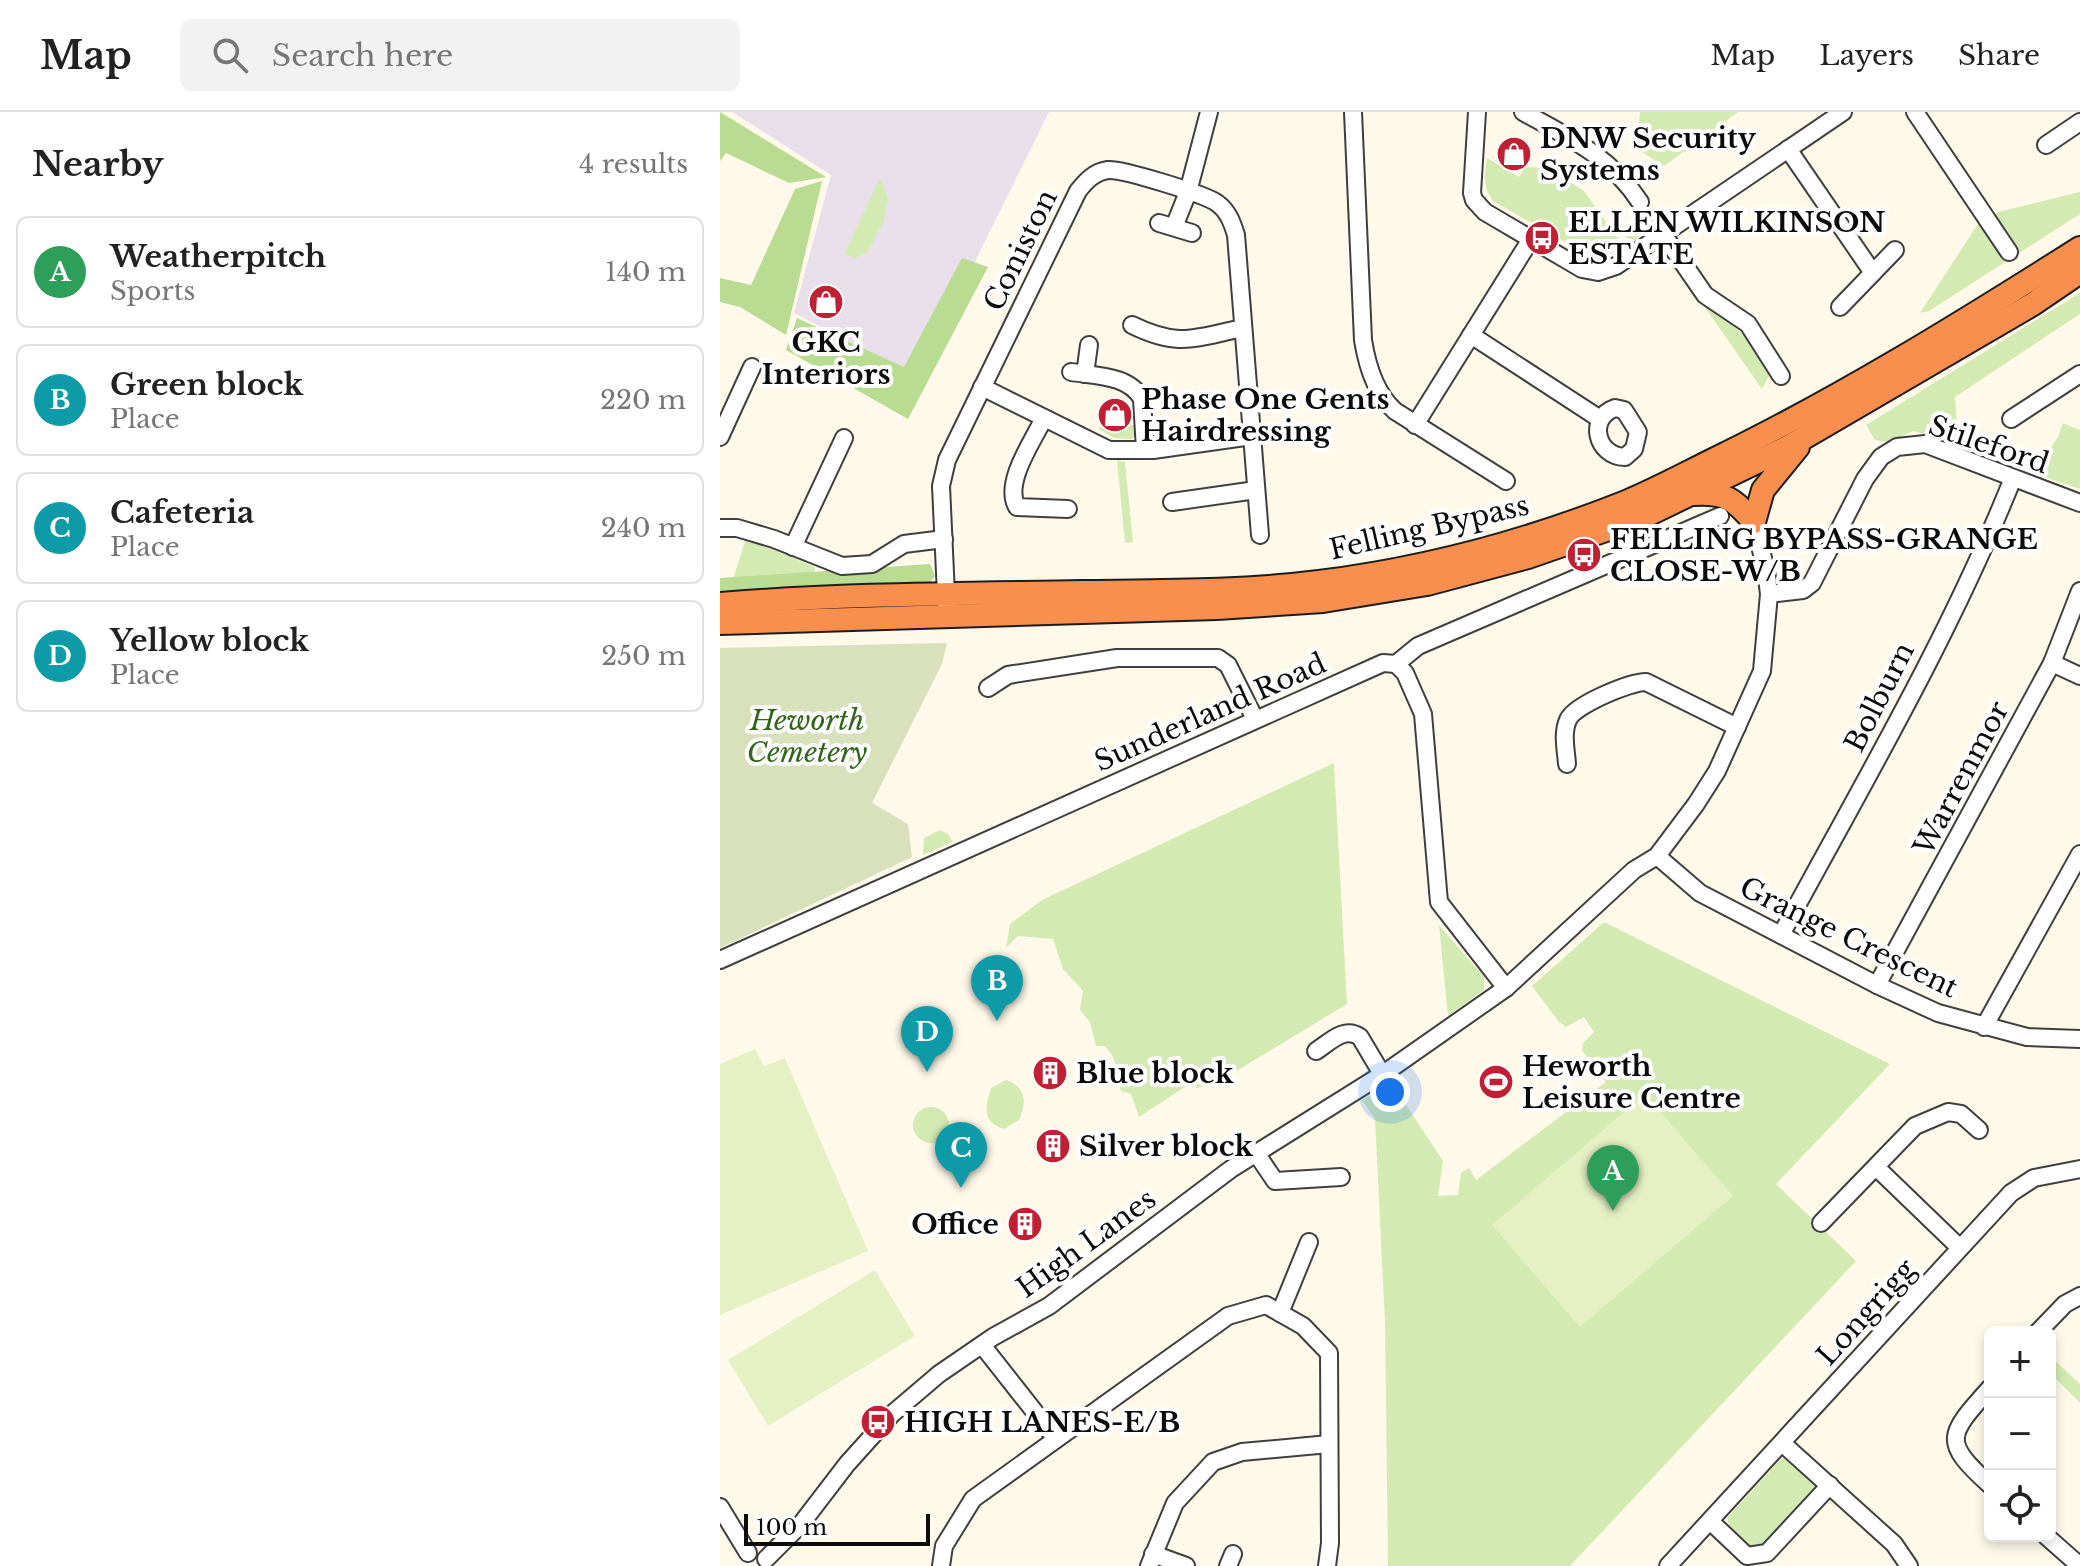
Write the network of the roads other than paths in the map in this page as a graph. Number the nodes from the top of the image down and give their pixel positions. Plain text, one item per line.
1 (1209, 112) edge
2 (1353, 112) edge
3 (1477, 112) edge
4 (1523, 112) edge
5 (1843, 112) edge
6 (1915, 112) edge
7 (2080, 122) edge
8 (2046, 145) dead end
9 (1788, 149) junction
10 (1188, 192) junction
11 (1640, 202) dead end
12 (1192, 233) dead end
13 (1663, 234) junction
14 (1531, 239) junction
15 (2080, 248) edge
16 (1895, 250) dead end
17 (2009, 252) dead end
18 (2080, 272) edge
19 (1873, 273) junction
20 (1840, 307) dead end
21 (1132, 325) dead end
22 (1243, 328) junction
23 (1471, 335) junction
24 (1089, 345) dead end
25 (752, 367) dead end
26 (1781, 376) dead end
27 (2078, 378) edge
28 (982, 387) junction
29 (1044, 418) junction
30 (1600, 419) dead end
31 (2011, 419) dead end
32 (1415, 425) junction
33 (1252, 436) junction
34 (720, 437) edge
35 (1807, 437) junction
36 (844, 438) dead end
37 (1145, 450) junction
38 (2013, 478) junction
39 (1506, 481) dead end
40 (1256, 490) junction
41 (1688, 495) junction
42 (1172, 502) dead end
43 (2080, 503) edge
44 (1068, 509) dead end
45 (1720, 516) dead end
46 (1754, 522) junction
47 (720, 528) edge
48 (1260, 535) dead end
49 (944, 539) junction
50 (793, 547) junction
51 (2080, 591) edge
52 (1769, 594) junction
53 (720, 604) edge
54 (946, 605) junction
55 (720, 623) edge
56 (2052, 663) junction
57 (1396, 664) junction
58 (2080, 676) edge
59 (988, 688) dead end
60 (1255, 719) junction
61 (1737, 727) junction
62 (1567, 764) dead end
63 (2080, 854) edge
64 (1657, 856) junction
65 (2072, 885) edge
66 (1781, 935) junction
67 (720, 960) edge
68 (1877, 985) junction
69 (1506, 988) junction
70 (1984, 1027) junction
71 (2080, 1039) edge
72 (1316, 1051) dead end
73 (1382, 1074) junction
74 (1979, 1130) dead end
75 (1256, 1153) junction
76 (1876, 1167) junction
77 (2080, 1169) edge
78 (1341, 1177) dead end
79 (1821, 1223) dead end
80 (1309, 1242) dead end
81 (1960, 1248) junction
82 (2080, 1296) edge
83 (1280, 1313) junction
84 (2044, 1326) edge
85 (982, 1345) junction
86 (1984, 1395) edge
87 (1056, 1439) junction
88 (1782, 1443) junction
89 (1329, 1444) junction
90 (1984, 1479) edge
91 (1830, 1485) junction
92 (720, 1507) edge
93 (1710, 1521) junction
94 (2053, 1542) edge
95 (743, 1560) edge
96 (1151, 1560) edge
97 (768, 1562) edge
98 (941, 1566) edge
99 (1186, 1566) edge
100 (1327, 1566) edge
101 (1668, 1566) edge
102 (1909, 1566) edge
103 (2080, 1566) edge

1 - 10 street
2 - 32 street
3 - 14 street
4 - 11 street
5 - 9 street
6 - 17 street
7 - 8 street
9 - 13 street
9 - 19 street
10 - 12 street
10 - 22 street, Coniston
10 - 28 street, Coniston
13 - 14 street
13 - 26 street
14 - 23 street
15 - 54 highway, Felling Bypass
16 - 19 street
18 - 35 highway, Felling Bypass
19 - 20 street
21 - 22 street
22 - 33 street, Coniston
23 - 30 street
23 - 32 street
24 - 37 street
25 - 34 street
27 - 31 street
28 - 29 street
28 - 49 street, Coniston
29 - 37 street
29 - 44 street
32 - 39 street
33 - 37 street
33 - 40 street, Coniston
35 - 41 highway, Felling Bypass
35 - 46 highway
36 - 50 street
38 - 43 street, Stileford
38 - 52 street, Stileford
38 - 66 street, Bolburn
40 - 42 street
40 - 48 street, Coniston
41 - 46 highway
41 - 54 highway, Felling Bypass
45 - 57 street, Sunderland Road
46 - 52 street, High Lanes
47 - 50 street
49 - 50 street
49 - 54 street, Coniston
51 - 56 street, Warrenmor
52 - 61 street, High Lanes
53 - 54 highway, Felling Bypass
54 - 55 highway, Felling Bypass
56 - 58 street
56 - 68 street, Warrenmor
57 - 60 street, Sunderland Road
57 - 69 street
59 - 60 street
60 - 67 street, Sunderland Road
61 - 62 street
61 - 64 street, High Lanes
63 - 65 street
64 - 66 street, Grange Crescent
64 - 69 street, High Lanes
65 - 70 street
66 - 68 street, Grange Crescent
68 - 70 street, Grange Crescent
69 - 73 street, High Lanes
70 - 71 street, Grange Crescent
72 - 73 street
73 - 75 street, High Lanes
74 - 76 street
75 - 78 street
75 - 85 street, High Lanes
76 - 79 street
76 - 81 street
77 - 81 street, Longrigg
80 - 83 street
81 - 88 street, Longrigg
82 - 84 street
83 - 87 street
83 - 89 street
85 - 87 street
85 - 97 street, High Lanes
86 - 90 street
87 - 98 street
88 - 91 street
88 - 93 street, Longrigg
89 - 96 street
89 - 100 street
91 - 93 street
91 - 102 street
92 - 95 street
93 - 101 street, Longrigg
94 - 103 street
95 - 97 street
96 - 99 street

